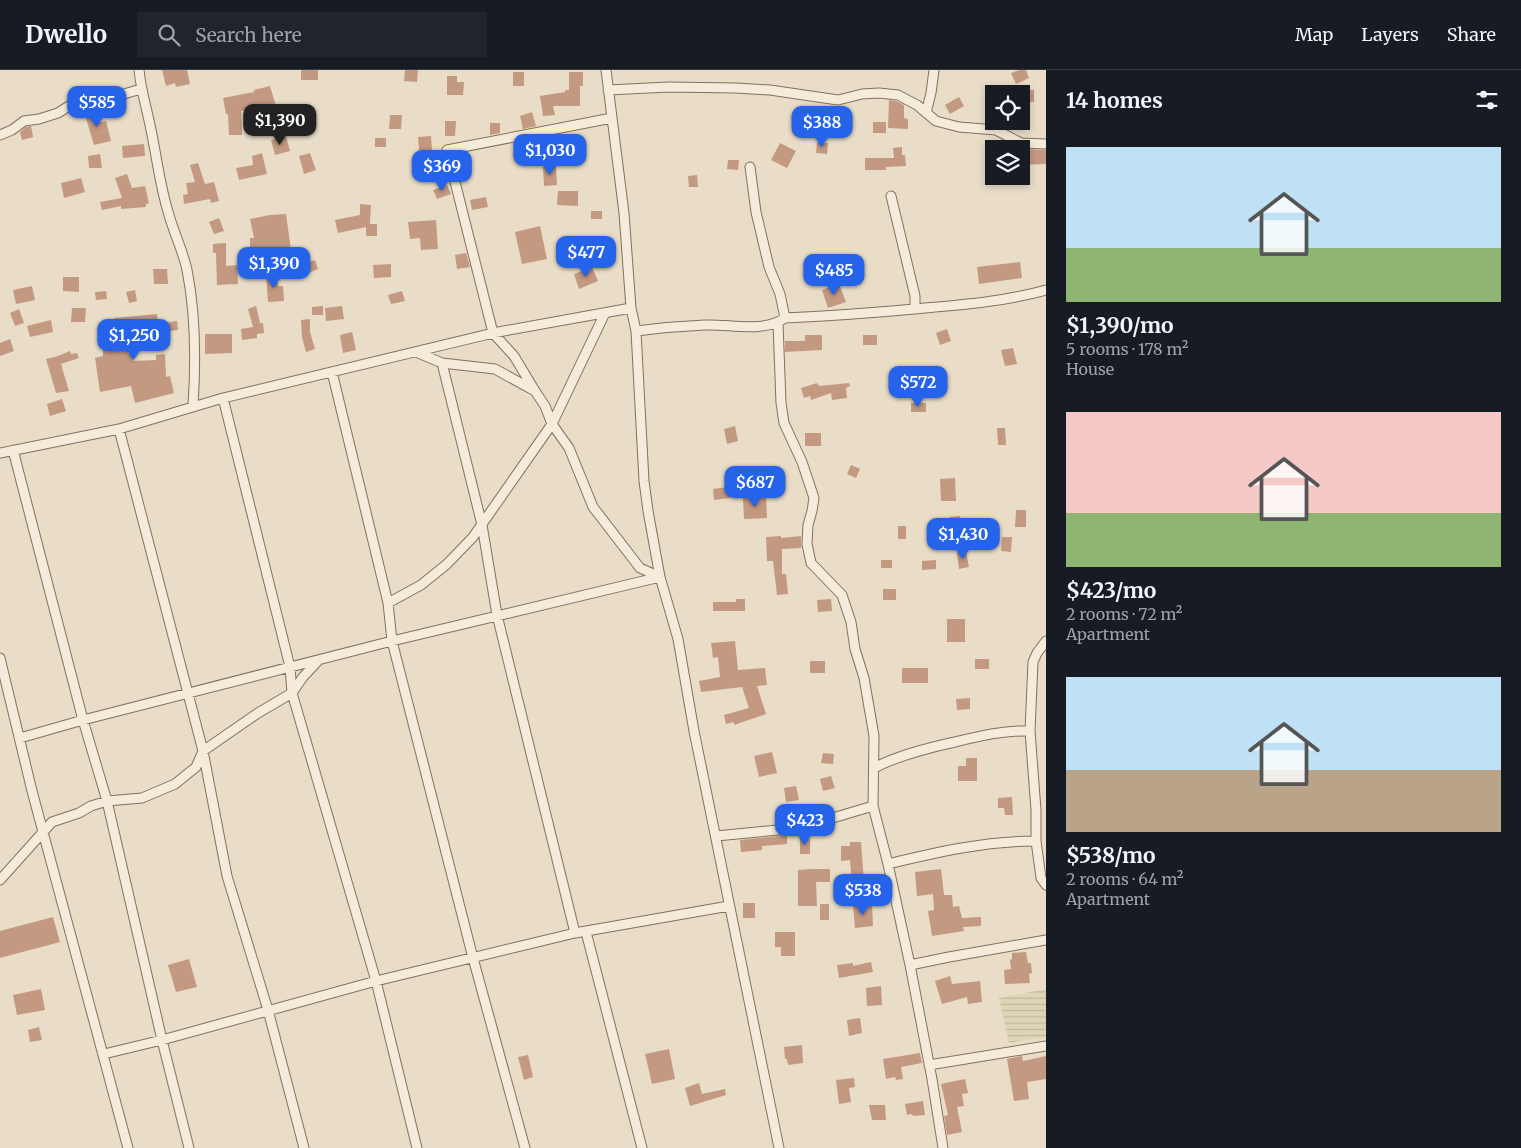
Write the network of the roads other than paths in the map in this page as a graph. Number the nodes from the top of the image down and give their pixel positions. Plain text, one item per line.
1 (139, 70) edge
2 (606, 70) edge
3 (934, 70) edge
4 (140, 89) junction
5 (608, 90) junction
6 (926, 113) junction
7 (612, 118) junction
8 (0, 136) edge
9 (1046, 144) edge
10 (750, 167) dead end
11 (891, 196) dead end
12 (1046, 290) edge
13 (631, 308) junction
14 (915, 309) junction
15 (605, 313) junction
16 (782, 321) junction
17 (636, 331) junction
18 (493, 334) junction
19 (416, 352) junction
20 (442, 362) junction
21 (332, 372) junction
22 (535, 391) junction
23 (223, 398) junction
24 (193, 406) junction
25 (552, 424) junction
26 (119, 429) junction
27 (13, 450) junction
28 (0, 453) edge
29 (482, 525) junction
30 (660, 577) junction
31 (388, 603) junction
32 (497, 615) junction
33 (392, 641) junction
34 (1046, 641) edge
35 (0, 658) edge
36 (318, 661) junction
37 (290, 667) junction
38 (188, 693) junction
39 (292, 693) junction
40 (83, 720) junction
41 (1030, 731) junction
42 (20, 738) junction
43 (203, 751) junction
44 (874, 768) junction
45 (107, 801) junction
46 (873, 806) junction
47 (44, 832) junction
48 (716, 836) junction
49 (1036, 841) junction
50 (888, 864) junction
51 (0, 880) edge
52 (1046, 885) edge
53 (729, 906) junction
54 (586, 932) junction
55 (575, 933) junction
56 (1046, 940) edge
57 (473, 958) junction
58 (910, 965) junction
59 (376, 981) junction
60 (268, 1010) junction
61 (162, 1040) junction
62 (1046, 1046) edge
63 (104, 1054) junction
64 (929, 1065) junction
65 (128, 1148) edge
66 (189, 1148) edge
67 (304, 1148) edge
68 (417, 1148) edge
69 (525, 1148) edge
70 (642, 1148) edge
71 (779, 1148) edge
72 (943, 1148) edge

1 - 4 street
2 - 5 street
3 - 6 street
4 - 8 street
4 - 24 street
5 - 6 street
5 - 7 street
6 - 9 street
7 - 13 street
7 - 18 street
10 - 16 street
11 - 14 street
12 - 14 street
13 - 15 street
13 - 17 street
14 - 16 street
15 - 18 street
15 - 25 street
16 - 17 street
16 - 44 street
17 - 30 street
18 - 19 street
18 - 22 street
19 - 20 street
19 - 21 street
20 - 22 street
20 - 29 street
21 - 23 street
21 - 31 street
22 - 25 street
23 - 24 street
23 - 37 street
24 - 26 street
25 - 29 street
25 - 30 street
26 - 27 street
26 - 38 street
27 - 28 street
27 - 40 street
29 - 31 street
29 - 32 street
30 - 32 street
30 - 48 street
31 - 33 street
32 - 33 street
32 - 55 street
33 - 36 street
33 - 57 street
34 - 41 street
35 - 42 street
36 - 37 street
36 - 39 street
37 - 38 street
37 - 39 street
38 - 40 street
38 - 43 street
39 - 43 street
39 - 59 street
40 - 42 street
40 - 45 street
41 - 44 street
41 - 49 street
42 - 47 street
43 - 45 street
43 - 60 street
44 - 46 street
45 - 47 street
45 - 61 street
46 - 48 street
46 - 50 street
47 - 51 street
47 - 63 street
48 - 53 street
49 - 50 street
49 - 52 street
50 - 58 street
53 - 54 street
53 - 71 street
54 - 55 street
54 - 70 street
55 - 57 street
56 - 58 street
57 - 59 street
57 - 69 street
58 - 64 street
59 - 60 street
59 - 68 street
60 - 61 street
60 - 67 street
61 - 63 street
61 - 66 street
62 - 64 street
63 - 65 street
64 - 72 street

